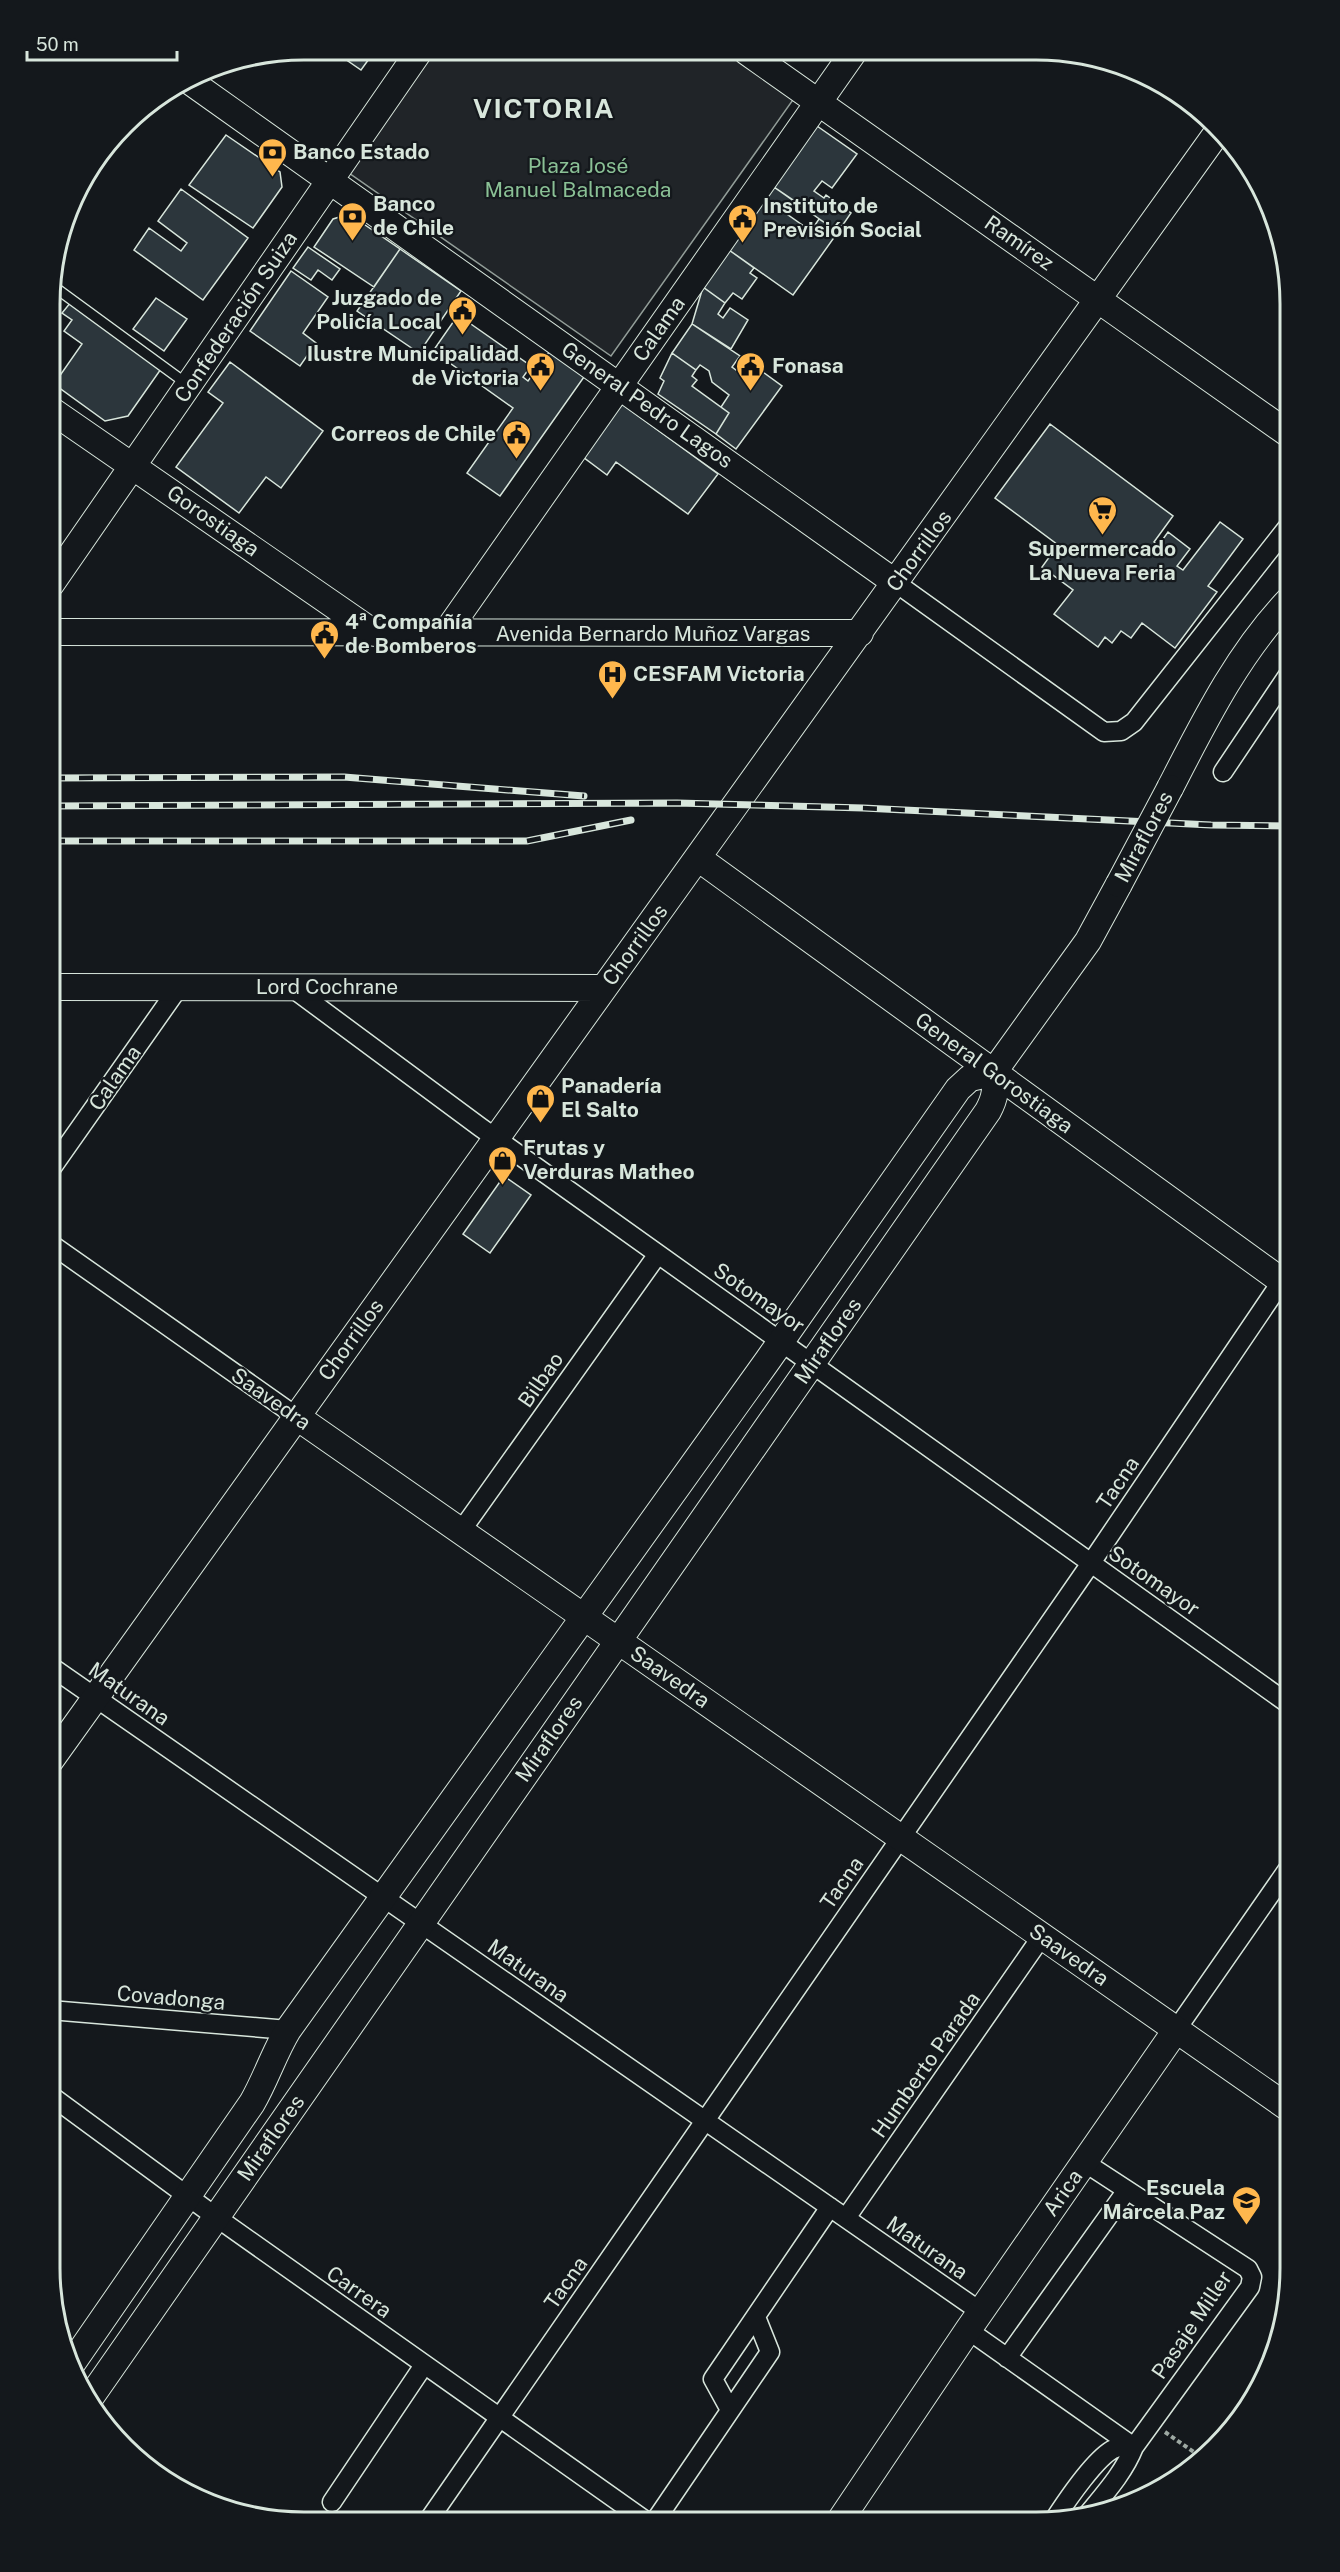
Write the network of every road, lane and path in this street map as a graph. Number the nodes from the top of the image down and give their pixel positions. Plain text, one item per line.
1 (413, 60) edge
2 (758, 60) edge
3 (848, 60) edge
4 (196, 85) edge
5 (818, 103) junction
6 (1214, 137) edge
7 (330, 179) junction
8 (61, 291) edge
9 (1099, 299) junction
10 (189, 386) junction
11 (619, 386) junction
12 (60, 416) edge
13 (1280, 428) edge
14 (134, 466) junction
15 (1280, 537) edge
16 (60, 571) edge
17 (896, 583) junction
18 (1280, 611) edge
19 (60, 632) edge
20 (374, 633) junction
21 (860, 633) junction
22 (445, 634) junction
23 (1280, 687) edge
24 (1223, 772) dead end
25 (698, 858) junction
26 (60, 987) edge
27 (179, 987) junction
28 (291, 987) junction
29 (604, 988) junction
30 (993, 1073) junction
31 (496, 1138) junction
32 (60, 1156) edge
33 (60, 1250) edge
34 (658, 1254) junction
35 (1280, 1274) edge
36 (1280, 1289) edge
37 (781, 1342) junction
38 (813, 1364) junction
39 (297, 1417) junction
40 (461, 1531) junction
41 (1091, 1563) junction
42 (584, 1617) junction
43 (618, 1641) junction
44 (60, 1673) edge
45 (95, 1698) junction
46 (1280, 1698) edge
47 (60, 1747) edge
48 (900, 1837) junction
49 (1280, 1880) edge
50 (383, 1897) junction
51 (419, 1923) junction
52 (1042, 1936) junction
53 (60, 2011) edge
54 (288, 2030) junction
55 (1176, 2030) junction
56 (60, 2102) edge
57 (1280, 2102) edge
58 (705, 2120) junction
59 (1084, 2162) junction
60 (1127, 2190) junction
61 (188, 2197) junction
62 (830, 2207) junction
63 (216, 2217) junction
64 (846, 2218) junction
65 (756, 2317) junction
66 (974, 2321) junction
67 (77, 2357) edge
68 (1007, 2358) junction
69 (424, 2365) junction
70 (94, 2392) edge
71 (730, 2410) junction
72 (500, 2419) junction
73 (1152, 2423) junction
74 (1134, 2447) junction
75 (1195, 2452) edge
76 (332, 2502) dead end
77 (1095, 2505) edge
78 (1062, 2510) edge
79 (434, 2512) edge
80 (633, 2512) edge
81 (661, 2512) edge
82 (846, 2512) edge

1 - 7 street, Confederación Suiza
2 - 5 street, Ramírez
3 - 5 street, Calama
4 - 7 street, General Pedro Lagos
5 - 9 street, Ramírez
5 - 11 street, Calama
6 - 9 street, Chorrillos
7 - 10 street, Confederación Suiza
7 - 11 street, General Pedro Lagos
8 - 10 lane
9 - 13 street, Ramírez
9 - 17 street, Chorrillos
10 - 14 street, Confederación Suiza
11 - 17 street, General Pedro Lagos
11 - 22 street, Calama
12 - 14 street, Gorostiaga
14 - 16 street, Confederación Suiza
14 - 20 street, Gorostiaga
15 - 17 street, General Pedro Lagos
17 - 21 street, Chorrillos
18 - 30 street, Miraflores, bridge
19 - 20 street, Avenida Bernardo Muñoz Vargas
20 - 22 street, Avenida Bernardo Muñoz Vargas
21 - 22 street, Avenida Bernardo Muñoz Vargas
21 - 25 street, Chorrillos
23 - 24 street
25 - 29 street, Chorrillos
25 - 30 street, General Gorostiaga
26 - 27 street, Lord Cochrane
27 - 28 street, Lord Cochrane
27 - 32 street, Calama
28 - 29 street, Lord Cochrane
28 - 31 street, Sotomayor
29 - 31 street, Chorrillos
30 - 35 street, General Gorostiaga
30 - 37 street, Miraflores
30 - 38 street, Miraflores
31 - 34 street, Sotomayor
31 - 39 street, Chorrillos
33 - 39 street, Saavedra
34 - 37 street, Sotomayor
34 - 40 street, Bilbao
36 - 41 street, Tacna
37 - 38 street, Sotomayor
37 - 42 street, Miraflores
38 - 41 street, Sotomayor
38 - 43 street, Miraflores
39 - 40 street, Saavedra
39 - 45 street, Chorrillos
40 - 42 street, Saavedra
41 - 46 street, Sotomayor
41 - 48 street, Tacna
42 - 43 street, Saavedra
42 - 50 street, Miraflores
43 - 48 street, Saavedra
43 - 51 street, Miraflores
44 - 45 street, Maturana
45 - 47 street, Chorrillos
45 - 50 street, Maturana
48 - 52 street, Saavedra
48 - 58 street, Tacna
49 - 55 street, Arica
50 - 51 street, Maturana
50 - 54 street, Miraflores
51 - 58 street, Maturana
51 - 63 street, Miraflores
52 - 55 street, Saavedra
52 - 64 street, Humberto Parada
53 - 54 street, Covadonga
54 - 61 street, Miraflores
55 - 57 street, Saavedra
55 - 59 street, Arica
56 - 61 street, Carrera
58 - 62 street, Maturana
58 - 72 street, Tacna
59 - 60 street, Pasaje Miller
59 - 66 street, Arica
60 - 68 street
60 - 73 street, Pasaje Miller
61 - 63 street, Carrera
61 - 67 street, Miraflores
62 - 64 street, Maturana
62 - 65 street
63 - 69 street, Carrera
63 - 70 street, Miraflores
64 - 66 street, Maturana
65 - 71 street
65 - 71 street
66 - 68 street, Maturana
66 - 82 street, Arica
68 - 74 street, Maturana
69 - 72 street, Carrera
69 - 76 street
71 - 81 street
72 - 79 street, Tacna
72 - 80 street, Carrera
73 - 74 street, Pasaje Miller
73 - 75 path
74 - 77 street, Pasaje Miller
74 - 78 street

